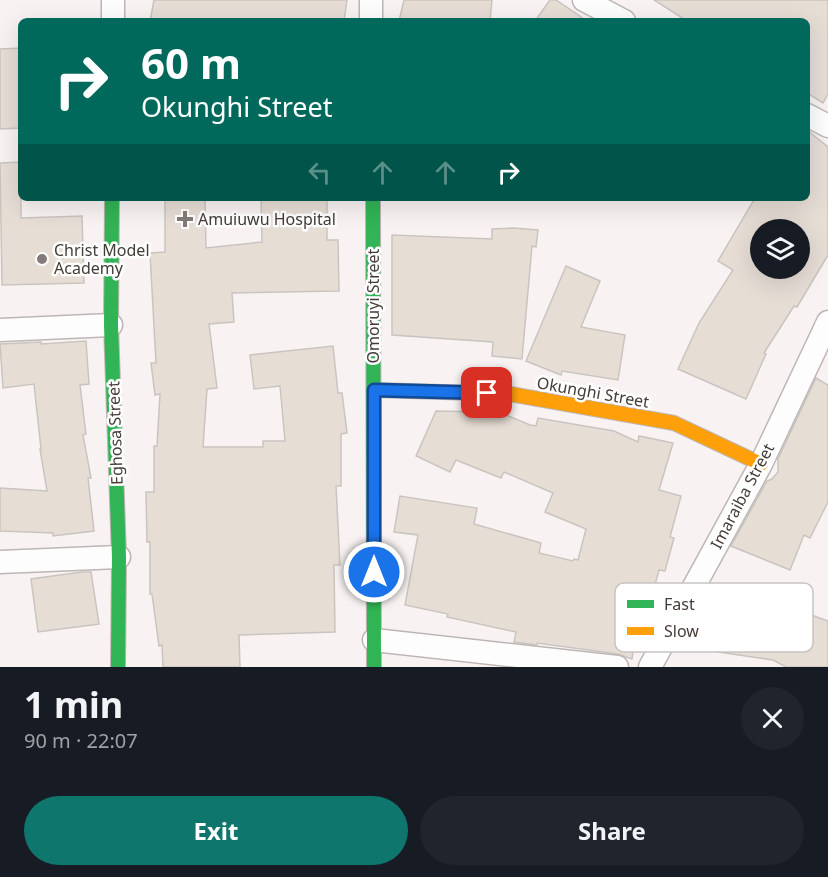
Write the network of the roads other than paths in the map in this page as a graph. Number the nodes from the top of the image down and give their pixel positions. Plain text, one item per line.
1 (113, 0) edge
2 (371, 0) edge
3 (584, 0) edge
4 (113, 18) edge
5 (371, 18) edge
6 (618, 18) edge
7 (810, 117) edge
8 (828, 126) edge
9 (112, 201) edge
10 (373, 201) edge
11 (828, 322) edge
12 (111, 325) junction
13 (0, 330) edge
14 (374, 390) junction
15 (761, 464) junction
16 (119, 557) junction
17 (0, 562) edge
18 (697, 583) edge
19 (374, 640) junction
20 (659, 652) edge
21 (118, 667) edge
22 (374, 667) edge
23 (617, 667) edge
24 (651, 667) edge

1 - 4 street
2 - 5 street
3 - 6 street
7 - 8 street
9 - 12 street, Eghosa Street
10 - 14 street, Omoruyi Street
11 - 15 street, Imaraiba Street
12 - 13 street
12 - 16 street, Eghosa Street
14 - 15 street, Okunghi Street
14 - 19 street, Omoruyi Street
15 - 18 street, Imaraiba Street
16 - 17 street
16 - 21 street, Eghosa Street
19 - 22 street, Omoruyi Street
19 - 23 street
20 - 24 street, Imaraiba Street

